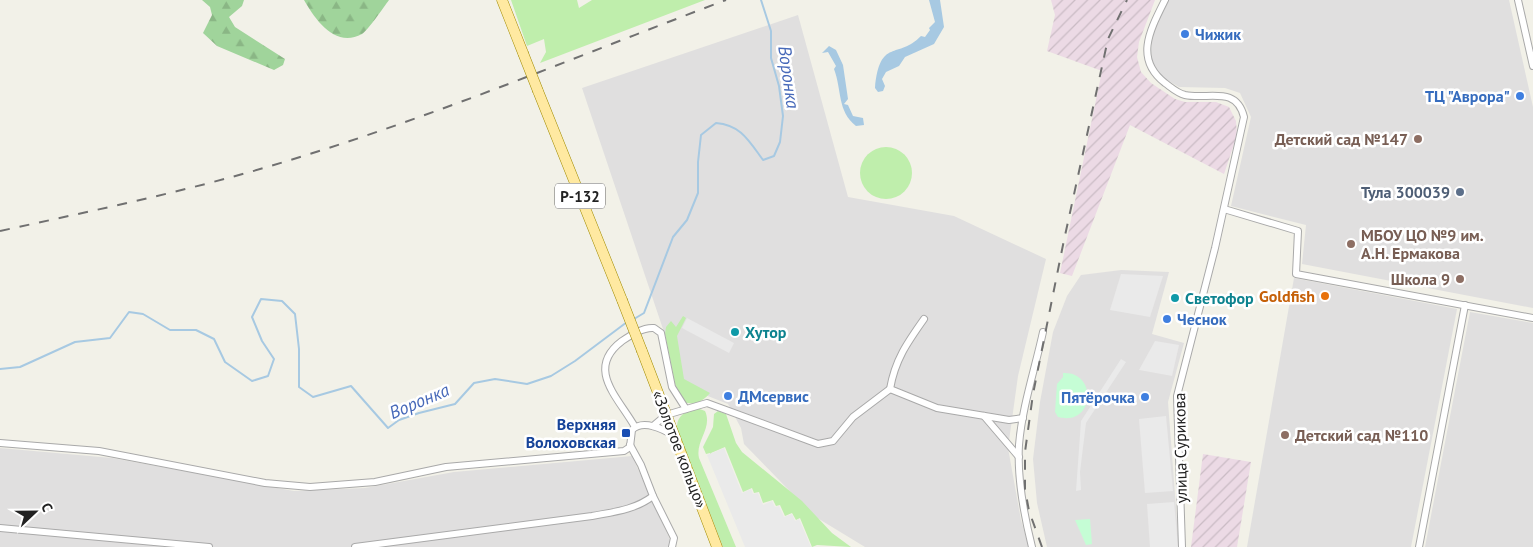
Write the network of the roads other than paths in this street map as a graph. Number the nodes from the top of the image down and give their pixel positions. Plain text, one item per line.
1 (502, 0) edge
2 (1165, 0) edge
3 (1518, 0) edge
4 (1533, 66) edge
5 (1224, 209) junction
6 (1465, 305) junction
7 (1533, 318) edge
8 (924, 319) dead end
9 (1043, 332) dead end
10 (890, 389) junction
11 (686, 409) junction
12 (666, 415) junction
13 (984, 416) junction
14 (1023, 418) junction
15 (653, 426) junction
16 (635, 427) junction
17 (674, 436) junction
18 (0, 443) edge
19 (630, 445) junction
20 (1019, 457) junction
21 (653, 496) junction
22 (0, 528) edge
23 (209, 547) edge
24 (355, 547) edge
25 (672, 547) edge
26 (717, 547) edge
27 (1032, 547) edge
28 (1182, 547) edge
29 (1419, 547) edge

1 - 12 main road, «Золотое кольцо» / Р-132, bridge
2 - 5 street, улица Сурикова
3 - 4 street
5 - 6 street
5 - 28 street, улица Сурикова
6 - 7 street
6 - 29 street
8 - 10 street
9 - 14 street
10 - 11 street
10 - 13 street
11 - 12 street
11 - 16 street
12 - 15 street
12 - 17 main road, «Золотое кольцо» / Р-132
13 - 14 street
13 - 20 street
14 - 20 street
15 - 16 street
15 - 17 street
16 - 19 street
17 - 26 main road, «Золотое кольцо» / Р-132
18 - 19 street
19 - 21 street
20 - 27 street
21 - 24 street
21 - 25 street
22 - 23 street

